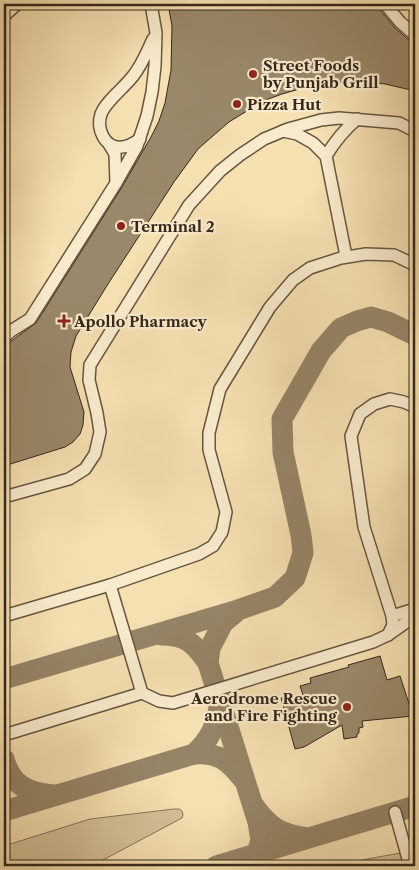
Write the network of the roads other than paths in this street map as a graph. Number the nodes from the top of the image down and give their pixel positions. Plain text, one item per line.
1 (17, 4) edge
2 (151, 4) edge
3 (385, 4) edge
4 (4, 16) edge
5 (156, 33) junction
6 (415, 36) edge
7 (357, 119) junction
8 (282, 131) junction
9 (415, 131) edge
10 (140, 139) junction
11 (109, 144) junction
12 (326, 156) junction
13 (116, 182) junction
14 (346, 256) junction
15 (415, 265) edge
16 (4, 338) edge
17 (415, 407) edge
18 (4, 497) edge
19 (110, 585) junction
20 (415, 609) edge
21 (4, 616) edge
22 (392, 616) junction
23 (415, 616) edge
24 (388, 635) junction
25 (142, 694) junction
26 (4, 735) edge
27 (395, 812) dead end
28 (410, 866) edge

1 - 4 lane
2 - 5 lane
3 - 6 lane
5 - 10 lane
5 - 11 lane
7 - 8 lane
7 - 9 lane
7 - 12 lane
8 - 12 lane
8 - 18 lane
10 - 11 lane
10 - 13 lane
11 - 13 lane
12 - 14 lane
13 - 16 lane
14 - 15 lane
14 - 19 lane
17 - 22 lane
19 - 21 lane
19 - 25 lane
20 - 22 lane
22 - 24 lane
23 - 24 lane
24 - 25 lane
25 - 26 lane
27 - 28 lane

